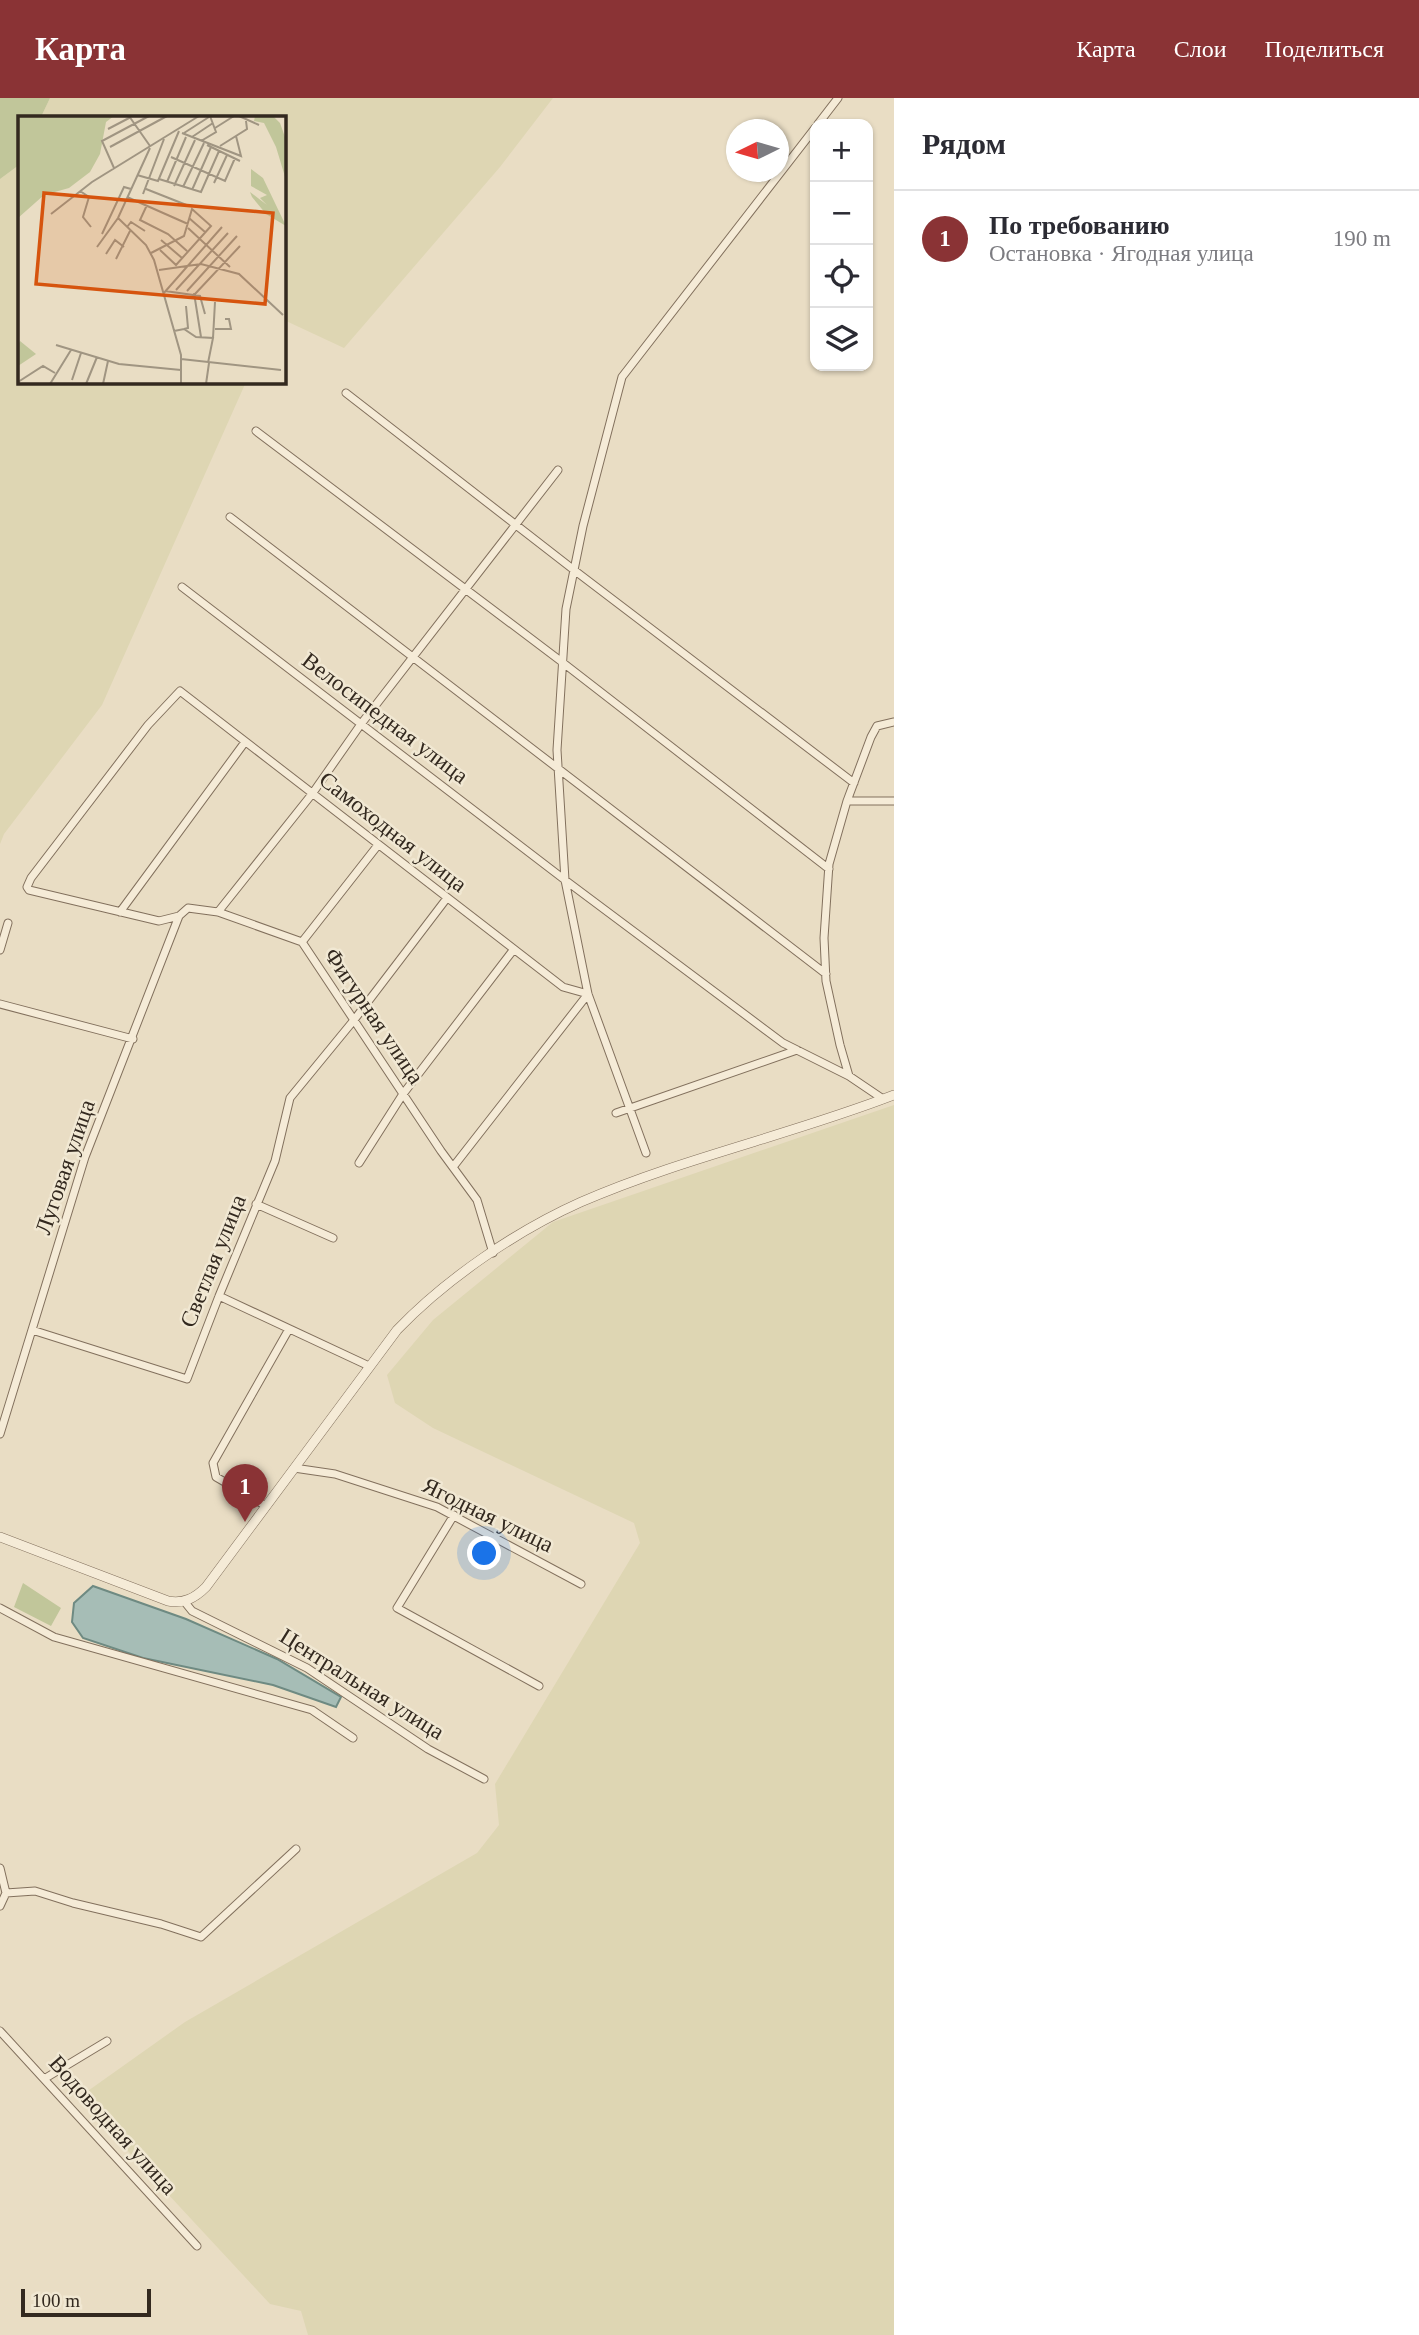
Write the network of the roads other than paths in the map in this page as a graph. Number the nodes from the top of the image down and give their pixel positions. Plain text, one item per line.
1 (838, 98) edge
2 (822, 119) edge
3 (810, 135) edge
4 (346, 393) dead end
5 (256, 431) dead end
6 (558, 470) dead end
7 (230, 517) dead end
8 (516, 525) junction
9 (574, 570) junction
10 (182, 587) dead end
11 (467, 590) junction
12 (413, 657) junction
13 (562, 662) junction
14 (894, 722) edge
15 (361, 724) junction
16 (245, 742) junction
17 (558, 768) junction
18 (854, 783) junction
19 (312, 794) junction
20 (848, 801) junction
21 (894, 802) edge
22 (378, 845) junction
23 (829, 869) junction
24 (565, 880) junction
25 (27, 887) joint
26 (447, 898) junction
27 (120, 912) junction
28 (218, 912) junction
29 (179, 916) junction
30 (8, 923) dead end
31 (302, 942) junction
32 (514, 949) junction
33 (0, 950) edge
34 (826, 974) junction
35 (588, 994) junction
36 (0, 1004) edge
37 (354, 1020) junction
38 (133, 1039) junction
39 (797, 1049) junction
40 (849, 1076) junction
41 (403, 1094) junction
42 (894, 1095) edge
43 (883, 1099) junction
44 (630, 1108) junction
45 (616, 1113) dead end
46 (646, 1153) dead end
47 (359, 1163) dead end
48 (453, 1167) junction
49 (257, 1204) junction
50 (333, 1238) dead end
51 (493, 1253) junction
52 (219, 1296) junction
53 (289, 1329) junction
54 (32, 1330) junction
55 (369, 1366) junction
56 (0, 1434) edge
57 (294, 1468) junction
58 (266, 1506) junction
59 (454, 1515) junction
60 (0, 1536) edge
61 (581, 1584) dead end
62 (184, 1601) junction
63 (0, 1608) edge
64 (539, 1686) dead end
65 (353, 1738) dead end
66 (484, 1779) dead end
67 (296, 1849) dead end
68 (0, 1868) edge
69 (6, 1894) junction
70 (0, 1906) edge
71 (0, 2031) edge
72 (107, 2041) dead end
73 (44, 2079) junction
74 (197, 2246) dead end

1 - 2 street
3 - 9 street
4 - 8 street
5 - 11 street
6 - 8 street
7 - 12 street
8 - 9 street
8 - 11 street
9 - 13 street
9 - 18 street
10 - 15 street, Велосипедная улица
11 - 12 street
11 - 13 street
12 - 15 street
12 - 17 street
13 - 17 street
13 - 23 street
14 - 18 street
15 - 19 street
15 - 24 street, Велосипедная улица
16 - 19 street, Самоходная улица
16 - 25 street, Самоходная улица
16 - 27 street
17 - 24 street
17 - 34 street
18 - 20 street
19 - 22 street, Самоходная улица
19 - 28 street
20 - 21 street
20 - 23 street
22 - 26 street, Самоходная улица
22 - 31 street
23 - 34 street
24 - 35 street
24 - 39 street, Велосипедная улица
25 - 27 street, Фигурная улица
26 - 32 street, Самоходная улица
26 - 37 street, Светлая улица
27 - 29 street, Фигурная улица
28 - 29 street, Фигурная улица
28 - 31 street, Фигурная улица
29 - 38 street, Луговая улица
30 - 33 street
31 - 37 street, Фигурная улица
32 - 35 street, Самоходная улица
32 - 41 street
34 - 40 street
35 - 44 street
35 - 48 street
36 - 38 street
37 - 41 street, Фигурная улица
37 - 49 street, Светлая улица
38 - 54 street, Луговая улица
39 - 40 street, Велосипедная улица
39 - 44 street
40 - 43 street, Велосипедная улица
41 - 47 street
41 - 48 street, Фигурная улица
42 - 43 street
43 - 51 street
44 - 45 street
44 - 46 street
48 - 51 street, Фигурная улица
49 - 50 street
49 - 52 street, Светлая улица
51 - 55 street
52 - 53 street
52 - 54 street, Светлая улица
53 - 55 street
53 - 58 street
54 - 56 street, Луговая улица
55 - 57 street
57 - 58 street
57 - 59 street, Ягодная улица
58 - 62 street
59 - 61 street, Ягодная улица
59 - 64 street
60 - 62 street
62 - 66 street, Центральная улица
63 - 65 street
67 - 69 street
68 - 69 street
69 - 70 street
71 - 73 street, Водоводная улица
72 - 73 street
73 - 74 street, Водоводная улица

